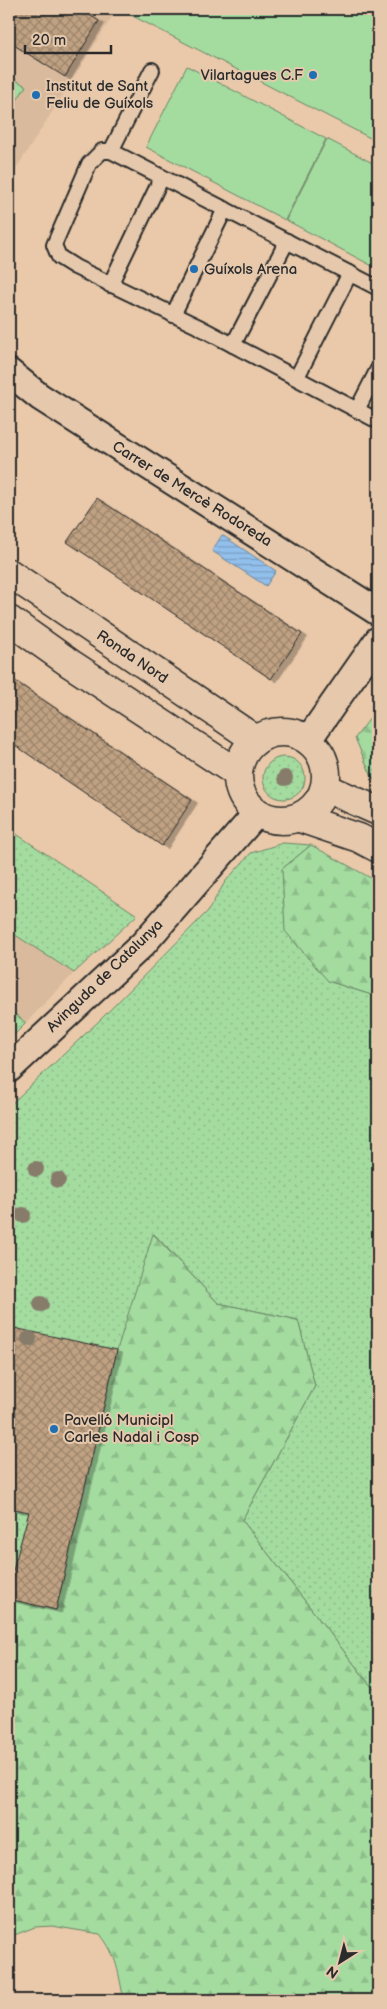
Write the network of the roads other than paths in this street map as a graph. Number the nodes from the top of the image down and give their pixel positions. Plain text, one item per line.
1 (152, 70) dead end
2 (111, 151) junction
3 (162, 176) junction
4 (226, 209) junction
5 (287, 241) junction
6 (350, 273) junction
7 (110, 285) junction
8 (378, 288) edge
9 (173, 315) junction
10 (233, 345) junction
11 (378, 369) edge
12 (9, 372) edge
13 (297, 377) junction
14 (357, 410) junction
15 (378, 421) edge
16 (9, 573) edge
17 (378, 612) edge
18 (9, 620) edge
19 (378, 640) edge
20 (256, 740) junction
21 (308, 740) junction
22 (238, 773) junction
23 (326, 788) junction
24 (378, 811) edge
25 (256, 813) junction
26 (300, 818) junction
27 (378, 848) edge
28 (9, 1069) edge

1 - 2 lane
2 - 3 lane
2 - 7 lane
3 - 4 lane
3 - 7 lane
4 - 5 lane
4 - 9 lane
5 - 6 lane
5 - 10 lane
6 - 8 lane
6 - 13 lane
7 - 9 lane
9 - 10 lane
10 - 13 lane
11 - 14 lane
12 - 17 street, Carrer de Mercè Rodoreda
13 - 14 lane
14 - 15 lane
16 - 20 street, Ronda Nord
18 - 22 street
19 - 21 street
20 - 21 street
20 - 22 street
21 - 23 street
22 - 25 street
23 - 24 street
23 - 26 street
25 - 26 street
25 - 28 street, Avinguda de Catalunya
26 - 27 street

